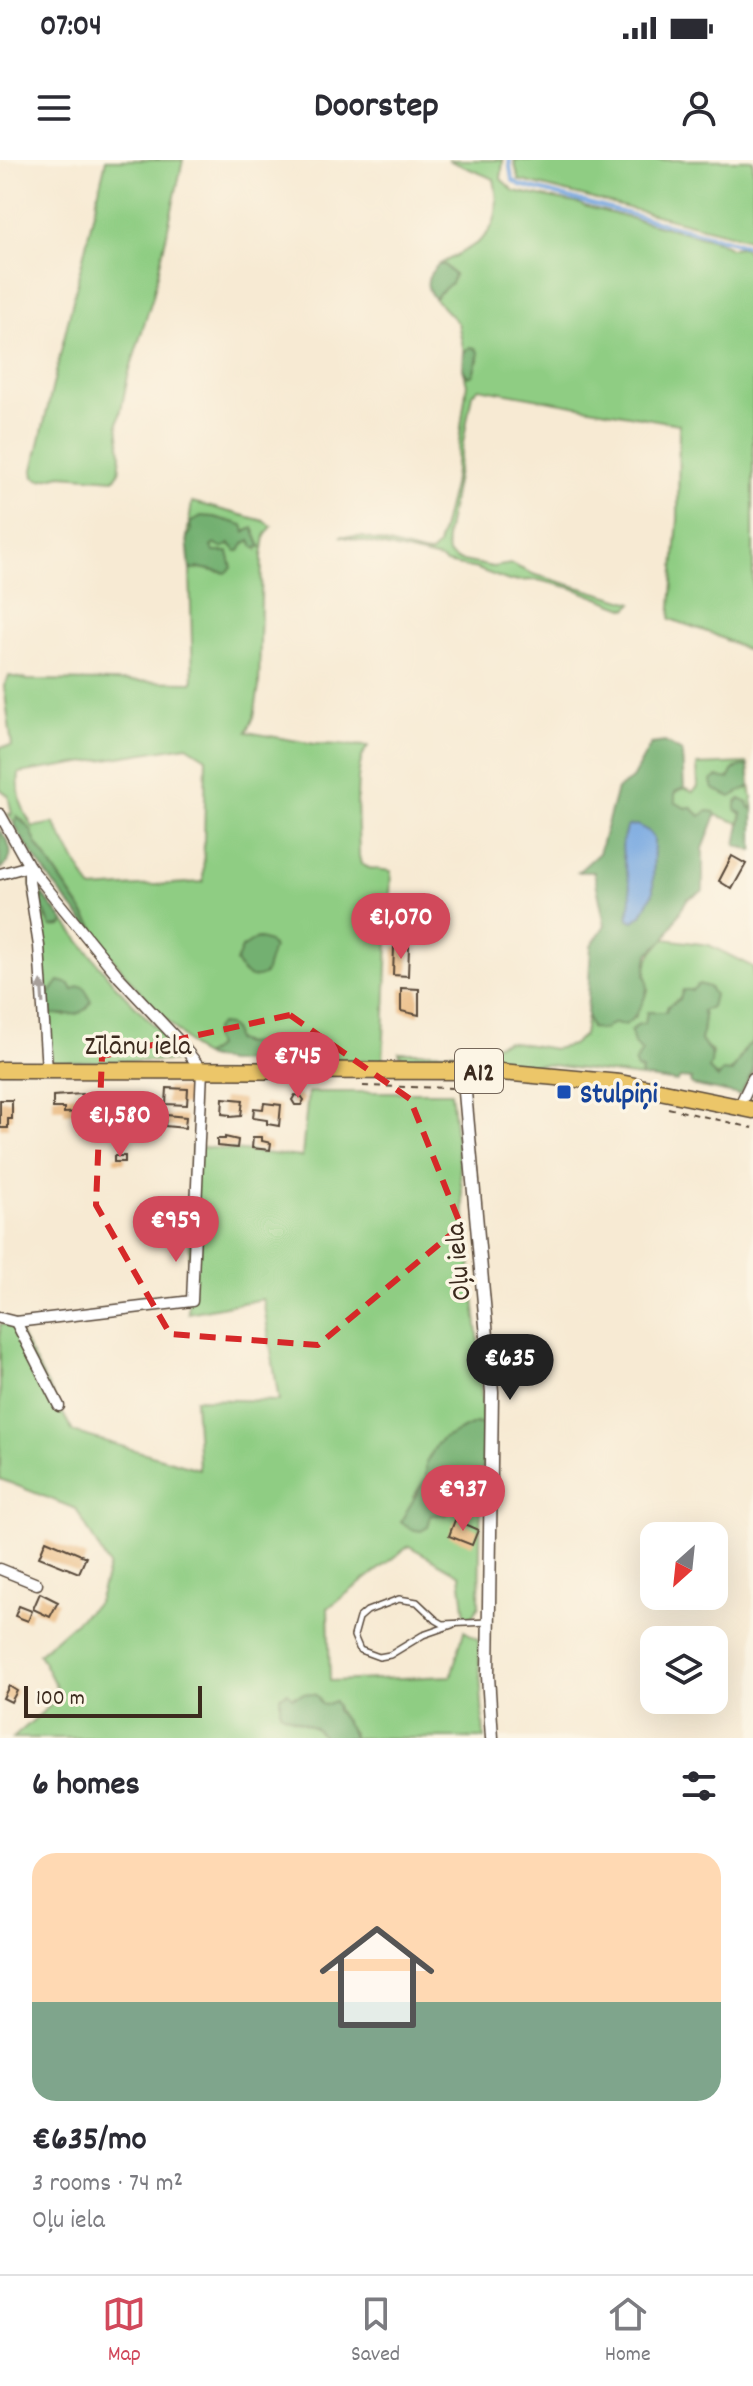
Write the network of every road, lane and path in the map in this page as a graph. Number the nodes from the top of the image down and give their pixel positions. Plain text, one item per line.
1 (0, 814) edge
2 (29, 866) junction
3 (0, 874) edge
4 (0, 1070) edge
5 (47, 1070) junction
6 (202, 1070) junction
7 (753, 1078) edge
8 (463, 1079) junction
9 (360, 1086) dead end
10 (661, 1107) dead end
11 (746, 1108) edge
12 (753, 1128) edge
13 (0, 1318) edge
14 (16, 1322) junction
15 (59, 1406) dead end
16 (0, 1569) edge
17 (37, 1584) dead end
18 (489, 1622) junction
19 (452, 1625) junction
20 (492, 1738) edge

1 - 2 street
2 - 3 street
5 -> 2 street
2 - 6 street
4 - 5 highway, Zīlānu iela / A12
5 - 6 highway, Zīlānu iela / A12
6 - 8 highway, Zīlānu iela / A12
6 - 14 street
7 - 11 street
8 - 9 path
8 - 11 highway, Zīlānu iela / A12
8 - 18 street, Oļu iela
10 - 12 path
13 - 14 street
14 - 15 street
16 - 17 street
18 - 19 lane
18 - 20 street, Oļu iela
19 - 19 lane

